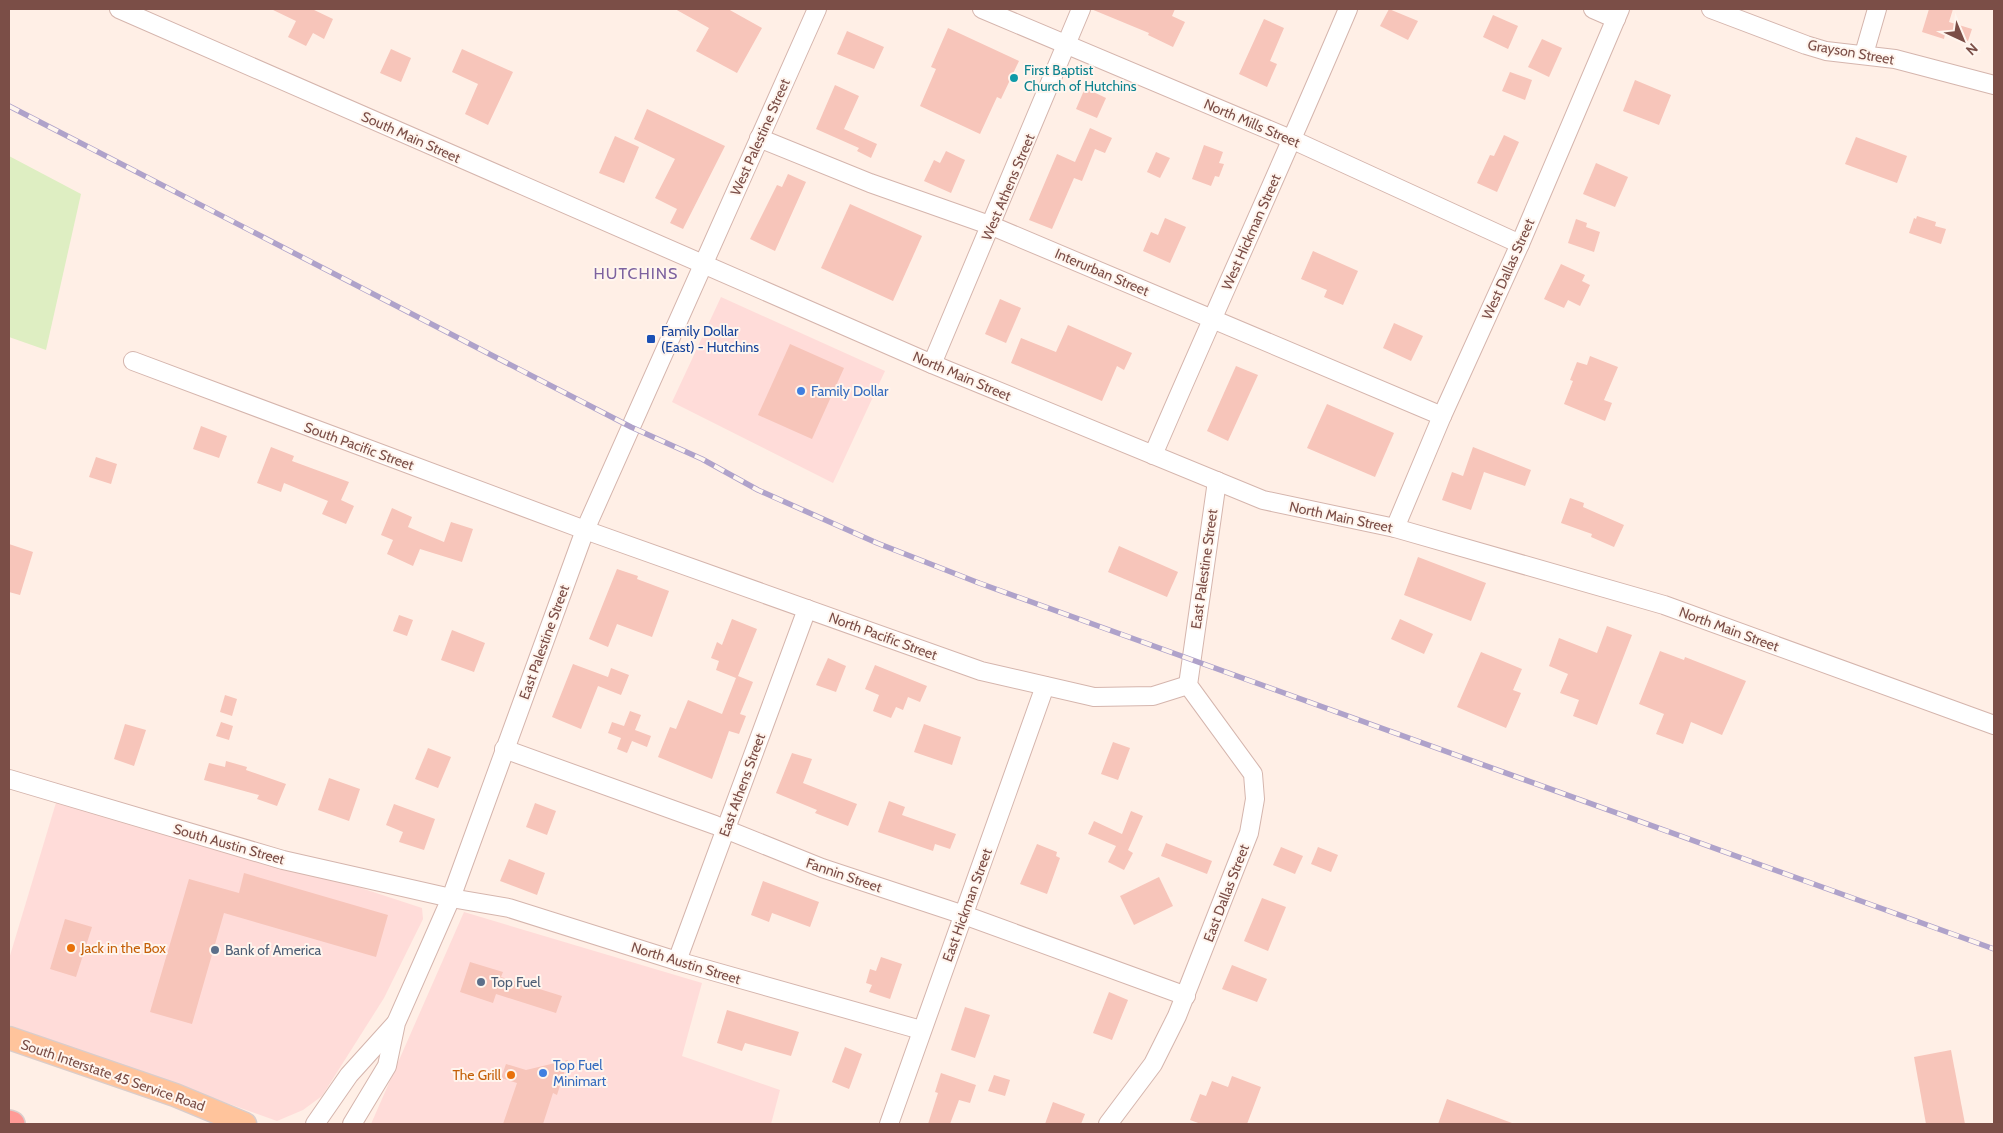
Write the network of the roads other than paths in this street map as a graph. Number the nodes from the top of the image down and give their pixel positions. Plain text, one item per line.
1 (119, 9) edge
2 (817, 9) edge
3 (982, 9) edge
4 (1082, 9) edge
5 (1348, 9) edge
6 (1593, 9) edge
7 (1711, 9) edge
8 (1878, 9) edge
9 (1618, 14) edge
10 (1067, 43) junction
11 (1864, 54) junction
12 (1994, 85) edge
13 (759, 138) junction
14 (1293, 140) junction
15 (992, 226) junction
16 (1520, 244) junction
17 (703, 264) junction
18 (1213, 318) junction
19 (133, 362) dead end
20 (932, 364) junction
21 (1442, 416) junction
22 (1153, 455) junction
23 (1217, 482) junction
24 (1395, 528) junction
25 (585, 530) junction
26 (806, 609) junction
27 (1188, 685) junction
28 (1045, 686) junction
29 (1994, 725) edge
30 (504, 750) junction
31 (9, 779) edge
32 (726, 829) junction
33 (451, 898) junction
34 (964, 915) junction
35 (677, 961) junction
36 (1186, 996) junction
37 (396, 1023) junction
38 (921, 1030) junction
39 (9, 1038) edge
40 (225, 1119) edge
41 (245, 1124) edge
42 (315, 1124) edge
43 (352, 1124) edge
44 (889, 1124) edge
45 (1108, 1124) edge

1 - 17 street, South Main Street
2 - 13 street, West Palestine Street
3 - 10 street, North Mills Street
4 - 10 street, West Athens Street
5 - 14 street, West Hickman Street
6 - 9 street
7 - 11 street, Grayson Street
8 - 11 street
9 - 16 street, West Dallas Street
10 - 14 street, North Mills Street
10 - 15 street, West Athens Street
11 - 12 street, Grayson Street
13 - 15 street, Interurban Street
13 - 17 street, West Palestine Street
14 - 16 street, North Mills Street
14 - 18 street, West Hickman Street
15 - 18 street, Interurban Street
15 - 20 street, West Athens Street
16 - 21 street, West Dallas Street
17 - 20 street, North Main Street
17 - 25 street, East Palestine Street
18 - 21 street, Interurban Street
18 - 22 street, West Hickman Street
19 - 25 street, South Pacific Street
20 - 22 street, North Main Street
21 - 24 street, West Dallas Street
22 - 23 street, North Main Street
23 - 24 street, North Main Street
23 - 27 street, East Palestine Street
24 - 29 street, North Main Street
25 - 26 street, North Pacific Street
25 - 30 street, East Palestine Street
26 - 28 street, North Pacific Street
26 - 32 street, East Athens Street
27 - 28 street, North Pacific Street
27 - 36 street, East Dallas Street
28 - 34 street, East Hickman Street
30 - 32 street, Fannin Street
30 - 33 street, East Palestine Street
31 - 33 street, South Austin Street
32 - 34 street, Fannin Street
32 - 35 street, East Athens Street
33 - 35 street, North Austin Street
33 - 37 street, East Palestine Street
34 - 36 street, Fannin Street
34 - 38 street, East Hickman Street
35 - 38 street, North Austin Street
36 - 45 street, East Dallas Street
37 - 42 street, East Palestine Street
37 - 43 street, East Palestine Street
38 - 44 street, East Hickman Street
39 - 40 main road, South Interstate 45 Service Road
40 - 41 main road, South Interstate 45 Service Road

